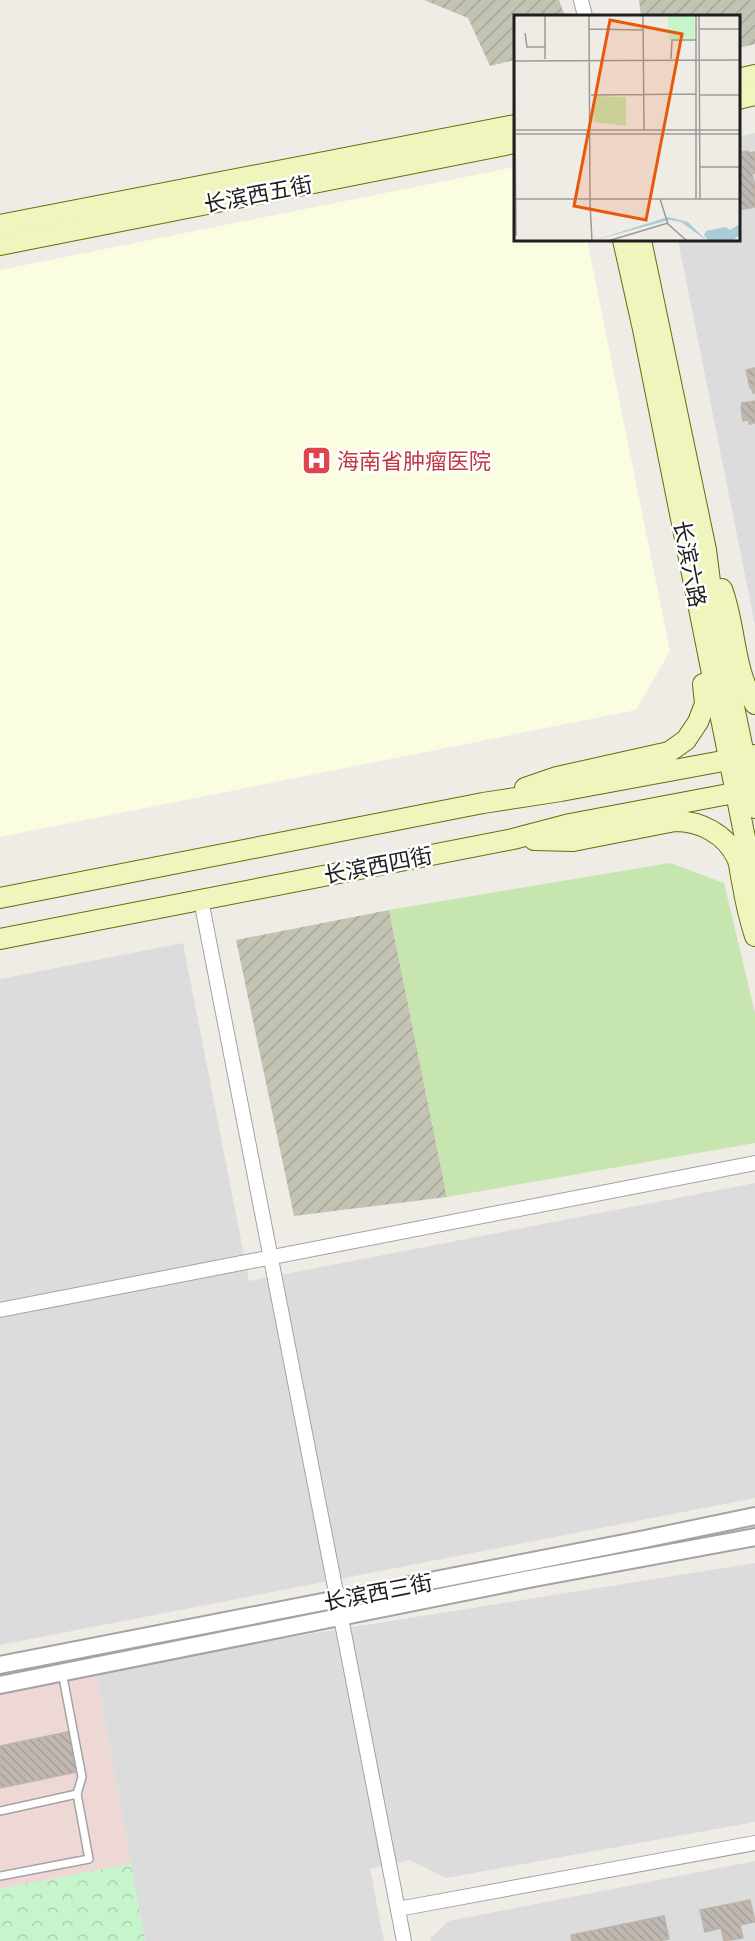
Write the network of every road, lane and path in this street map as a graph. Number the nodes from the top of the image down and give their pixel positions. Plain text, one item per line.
1 (581, 0) edge
2 (585, 15) edge
3 (755, 75) edge
4 (740, 78) edge
5 (755, 95) edge
6 (740, 99) edge
7 (514, 125) edge
8 (514, 143) edge
9 (0, 225) edge
10 (623, 242) edge
11 (641, 242) edge
12 (0, 245) edge
13 (697, 552) junction
14 (755, 704) edge
15 (743, 757) edge
16 (749, 795) edge
17 (483, 803) junction
18 (513, 839) junction
19 (755, 888) edge
20 (0, 898) edge
21 (201, 900) junction
22 (755, 936) edge
23 (0, 939) edge
24 (755, 1163) edge
25 (272, 1257) junction
26 (0, 1310) edge
27 (755, 1515) edge
28 (755, 1537) edge
29 (338, 1599) junction
30 (341, 1616) junction
31 (0, 1665) edge
32 (62, 1672) junction
33 (0, 1685) edge
34 (77, 1794) junction
35 (0, 1811) edge
36 (755, 1843) edge
37 (0, 1876) edge
38 (398, 1909) junction
39 (404, 1941) edge

1 - 2 street
3 - 4 main road
5 - 6 main road
7 - 9 main road, 长滨西五街
8 - 12 main road, 长滨西五街
10 - 13 main road, 长滨六路
11 - 13 main road, 长滨六路
13 - 14 main road
13 - 15 main road, 长滨六路
13 - 17 main road
15 - 16 main road, 长滨六路
15 - 17 main road, 长滨西四街
16 - 18 main road, 长滨西四街
16 - 19 main road, 长滨六路
17 - 20 main road, 长滨西四街
18 - 21 main road, 长滨西四街
18 - 22 main road
21 - 23 main road, 长滨西四街
21 - 25 street
24 - 25 street
25 - 26 street
25 - 29 street
27 - 29 street, 长滨西三街
28 - 30 street, 长滨西三街
29 - 30 street
29 - 31 street, 长滨西三街
30 - 32 street, 长滨西三街
30 - 38 street
32 - 33 street, 长滨西三街
32 - 34 lane
34 - 35 lane
34 - 37 lane
36 - 38 street
38 - 39 street

